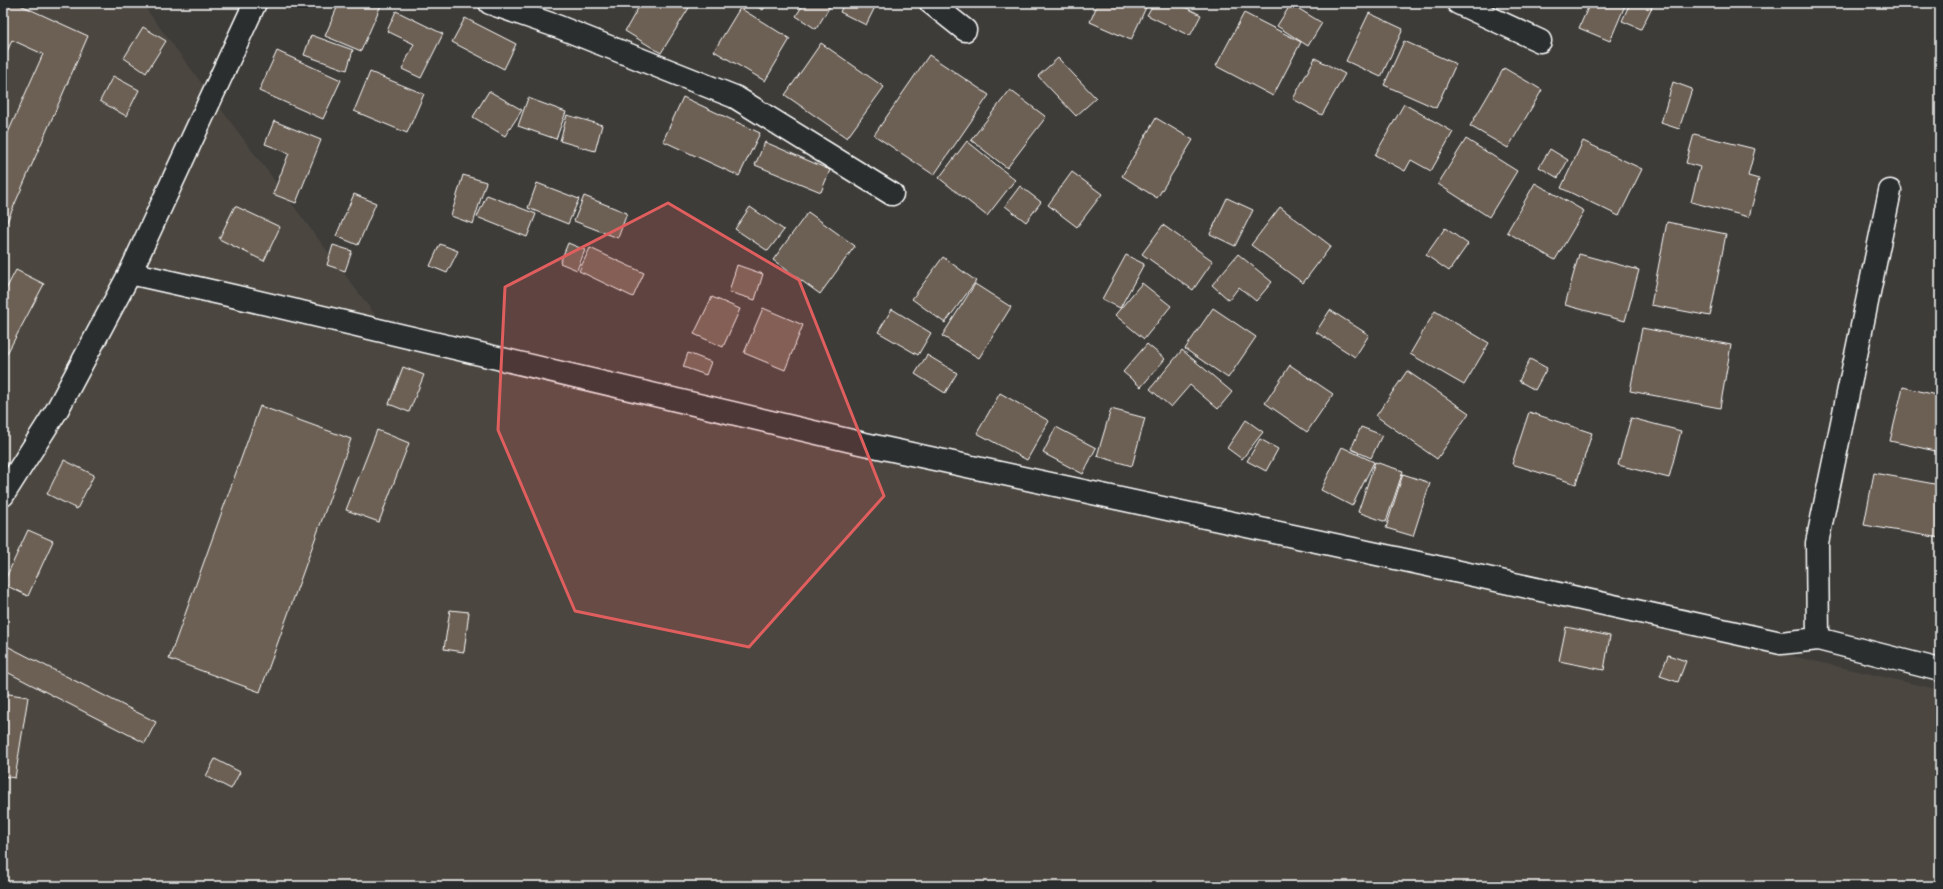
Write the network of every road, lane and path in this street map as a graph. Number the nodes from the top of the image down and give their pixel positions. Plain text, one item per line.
1 (255, 3) edge
2 (490, 3) edge
3 (931, 3) edge
4 (1458, 3) edge
5 (965, 30) dead end
6 (1540, 42) dead end
7 (1890, 191) dead end
8 (892, 194) dead end
9 (130, 273) junction
10 (3, 495) edge
11 (1818, 639) junction
12 (1940, 670) edge

1 - 9 street
2 - 8 street
3 - 5 street
4 - 6 street
7 - 11 street
9 - 10 street
9 - 11 street
11 - 12 street

